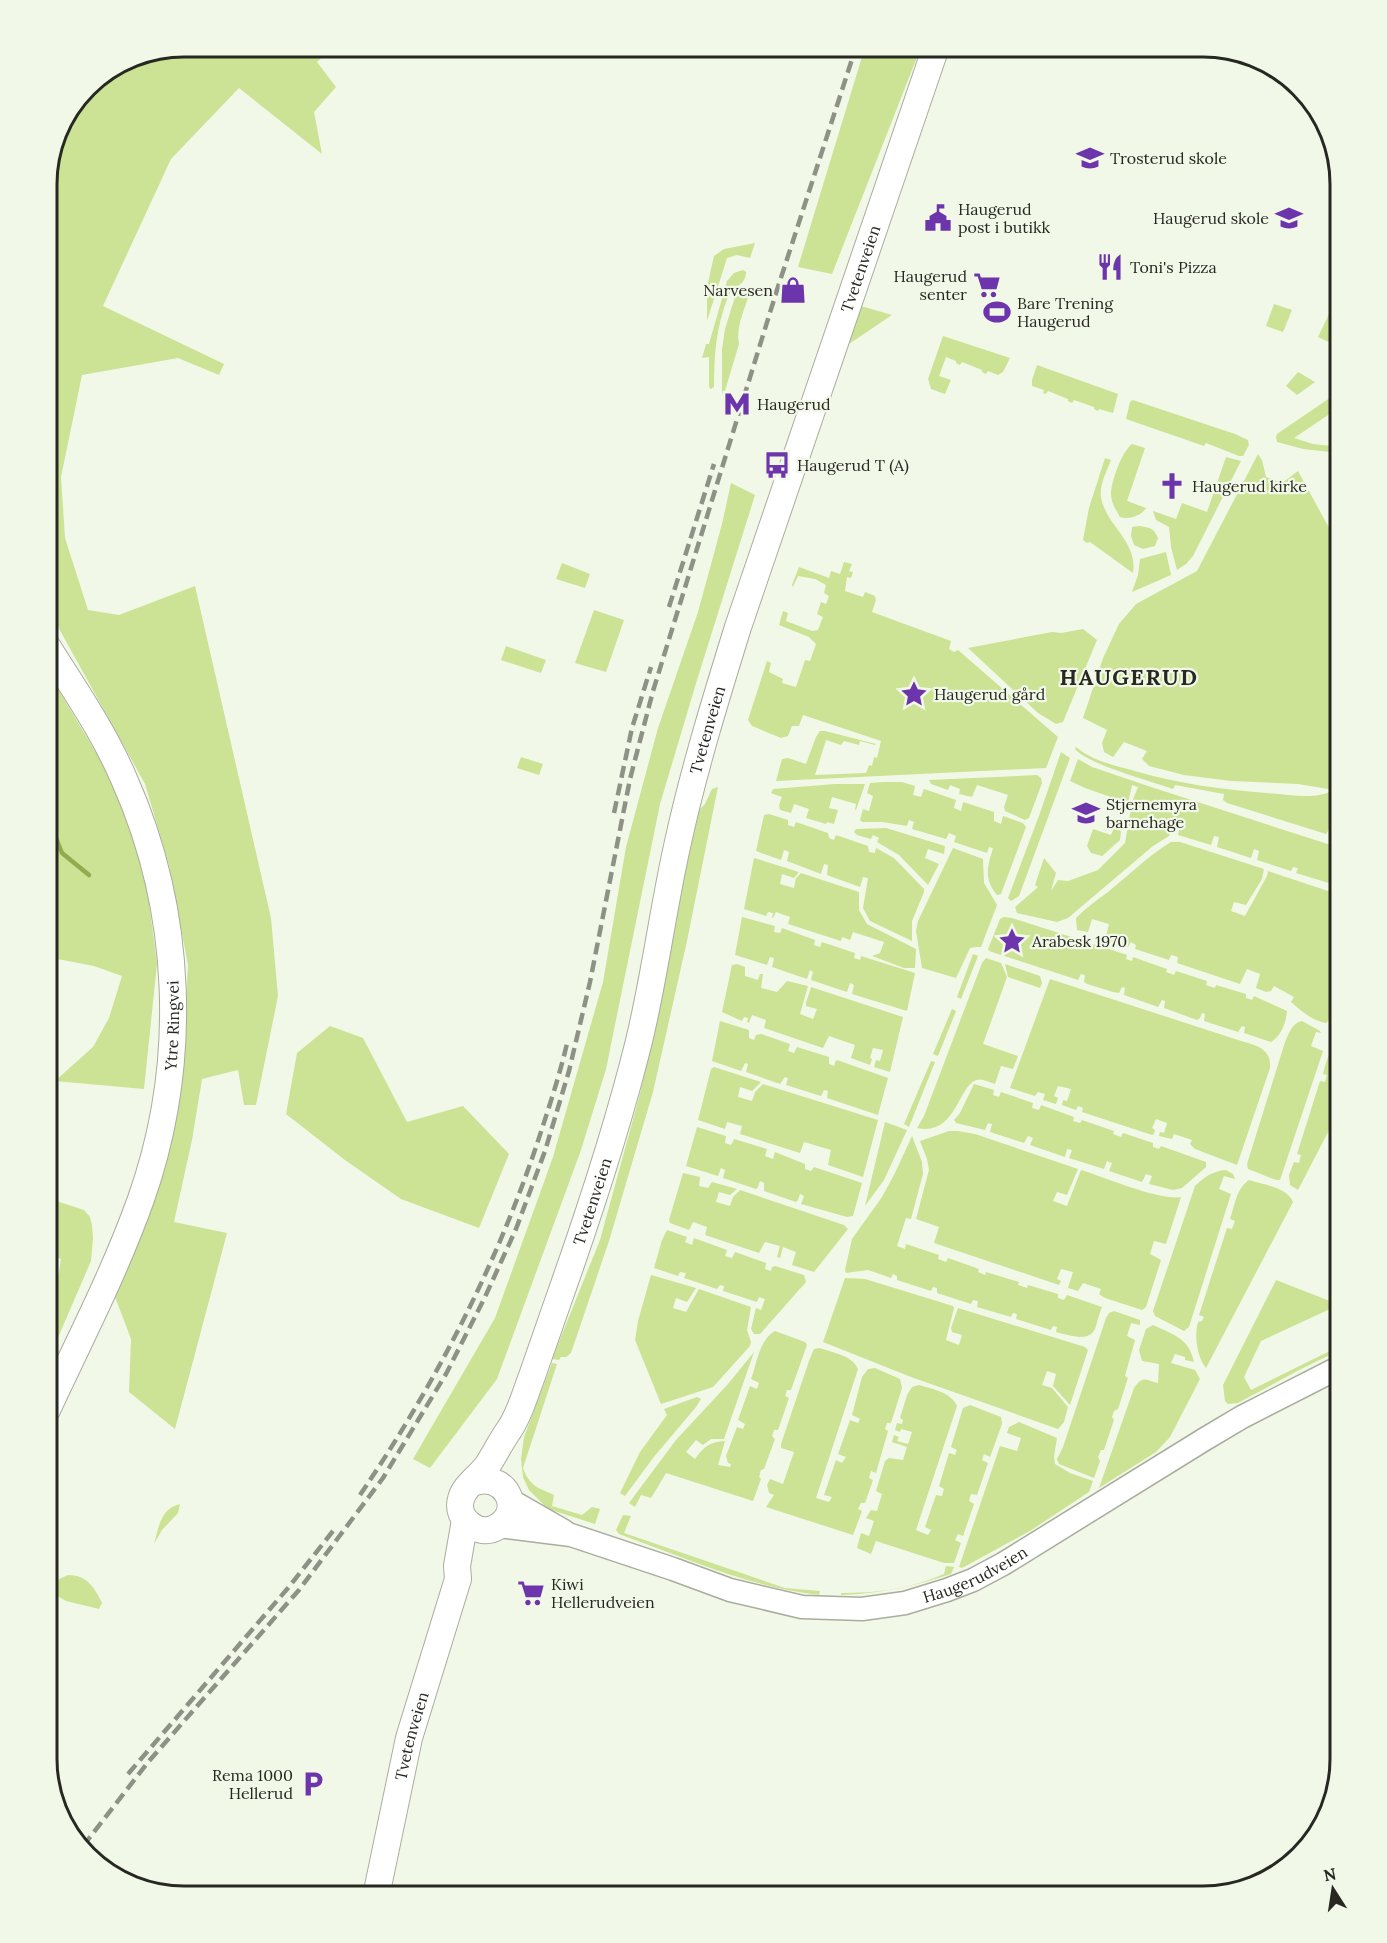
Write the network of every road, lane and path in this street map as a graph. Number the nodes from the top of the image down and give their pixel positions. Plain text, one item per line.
1 (932, 57) edge
2 (57, 662) edge
3 (1330, 1373) edge
4 (57, 1386) edge
5 (514, 1423) junction
6 (472, 1484) junction
7 (507, 1494) junction
8 (465, 1520) junction
9 (495, 1528) junction
10 (571, 1535) junction
11 (458, 1579) junction
12 (378, 1886) edge

1 - 5 main road, Tvetenveien
2 - 4 main road, Ytre Ringvei
3 - 10 street, Haugerudveien
5 - 6 main road, Tvetenveien
5 - 7 main road, Tvetenveien
6 - 7 main road
6 - 8 main road, Tvetenveien
7 - 9 main road, Tvetenveien
7 - 10 street, Haugerudveien
8 - 9 main road
8 - 11 main road, Tvetenveien
9 - 10 street, Haugerudveien
9 - 11 main road, Tvetenveien
11 - 12 main road, Tvetenveien

